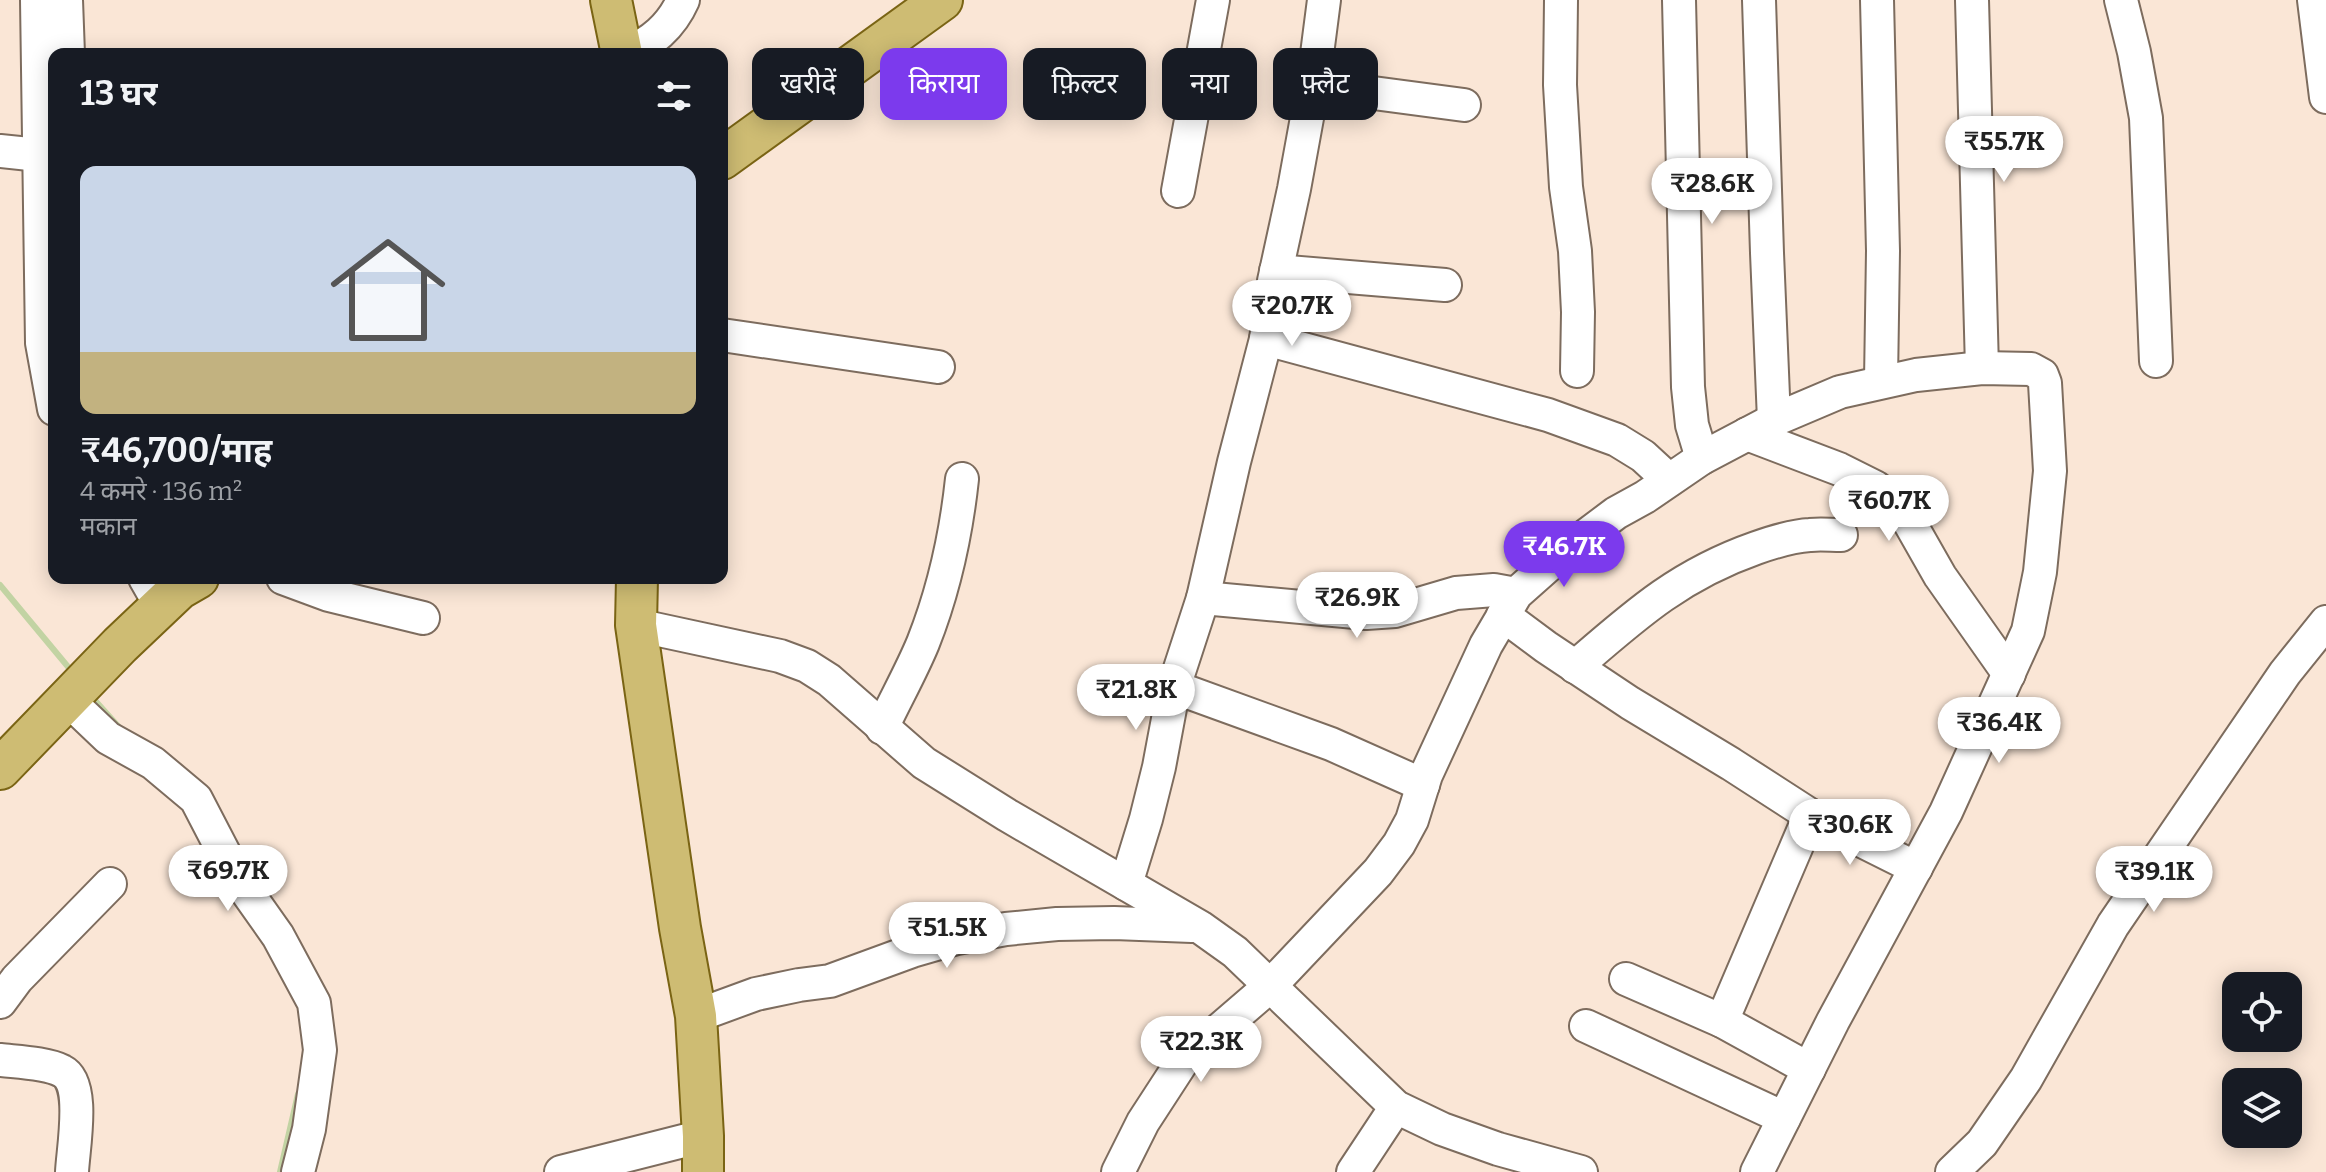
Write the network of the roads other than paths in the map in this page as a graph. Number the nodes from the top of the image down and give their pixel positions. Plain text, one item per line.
1 (37, 0) edge
2 (66, 0) edge
3 (611, 0) edge
4 (683, 0) edge
5 (898, 0) edge
6 (942, 0) edge
7 (1213, 0) edge
8 (1324, 0) edge
9 (1561, 0) edge
10 (1679, 0) edge
11 (1759, 0) edge
12 (1877, 0) edge
13 (1972, 0) edge
14 (2121, 0) edge
15 (2314, 0) edge
16 (68, 48) edge
17 (623, 48) edge
18 (635, 48) edge
19 (1318, 48) edge
20 (1378, 94) edge
21 (2326, 97) edge
22 (1464, 105) dead end
23 (1307, 120) edge
24 (728, 125) edge
25 (0, 151) edge
26 (39, 155) junction
27 (728, 155) edge
28 (1178, 191) dead end
29 (1276, 271) junction
30 (1445, 285) dead end
31 (728, 336) edge
32 (1266, 339) junction
33 (2156, 361) dead end
34 (938, 367) dead end
35 (1982, 368) junction
36 (1577, 371) dead end
37 (48, 376) edge
38 (1881, 381) junction
39 (1761, 427) junction
40 (1702, 458) junction
41 (962, 479) dead end
42 (1669, 480) junction
43 (1841, 535) dead end
44 (299, 584) edge
45 (637, 584) edge
46 (174, 586) edge
47 (1203, 598) junction
48 (1509, 605) junction
49 (423, 618) dead end
50 (2326, 622) edge
51 (636, 625) junction
52 (1575, 667) junction
53 (2009, 674) junction
54 (1174, 687) junction
55 (53, 712) junction
56 (882, 728) junction
57 (0, 769) edge
58 (1423, 785) junction
59 (1810, 815) junction
60 (1916, 868) junction
61 (110, 884) dead end
62 (1126, 884) junction
63 (1200, 927) junction
64 (1626, 979) dead end
65 (1270, 986) junction
66 (0, 1002) edge
67 (696, 1016) junction
68 (1722, 1021) junction
69 (1586, 1026) dead end
70 (0, 1060) edge
71 (1809, 1069) junction
72 (1396, 1107) junction
73 (1784, 1118) junction
74 (703, 1154) edge
75 (72, 1172) edge
76 (298, 1172) edge
77 (561, 1172) edge
78 (1118, 1172) edge
79 (1353, 1172) edge
80 (1581, 1172) edge
81 (1757, 1172) edge
82 (1952, 1172) edge

1 - 26 street
2 - 16 street
3 - 17 main road
4 - 18 street
5 - 24 main road
6 - 27 main road
7 - 28 street
8 - 19 street
9 - 36 street
10 - 40 street
11 - 39 street
12 - 38 street
13 - 35 street
14 - 33 street
15 - 21 street
20 - 22 street
23 - 29 street
25 - 26 street
26 - 37 street
29 - 30 street
29 - 32 street
31 - 34 street
32 - 42 street
32 - 47 street
35 - 38 street
35 - 53 street
38 - 39 street
39 - 40 street
39 - 53 street
40 - 42 street
41 - 56 street
42 - 48 street
43 - 52 street
44 - 49 street
45 - 51 main road
46 - 55 main road
47 - 48 street
47 - 54 street
48 - 52 street
48 - 58 street
50 - 82 street
51 - 56 street
51 - 67 main road
52 - 59 street
53 - 60 street
54 - 58 street
54 - 62 street
55 - 57 main road
55 - 76 street
56 - 62 street
58 - 65 street
59 - 60 street
59 - 68 street
60 - 71 street
61 - 66 street
62 - 63 street
63 - 65 street
63 - 67 street
64 - 68 street
65 - 72 street
65 - 78 street
67 - 74 main road
68 - 71 street
69 - 73 street
70 - 75 street
71 - 73 street
72 - 79 street
72 - 80 street
73 - 81 street
74 - 77 street

